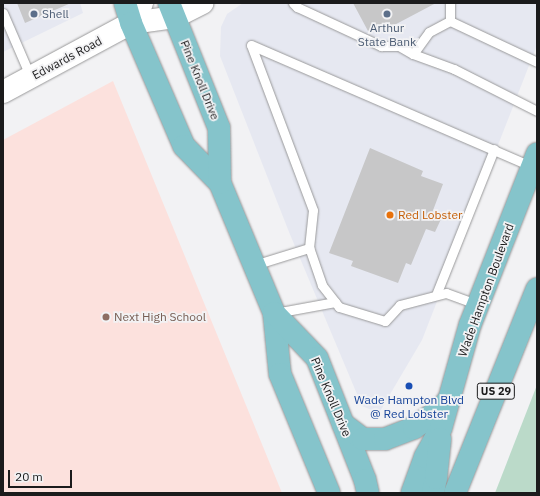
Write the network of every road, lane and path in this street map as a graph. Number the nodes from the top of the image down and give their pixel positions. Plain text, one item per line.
1 (142, 3) edge
2 (203, 3) edge
3 (293, 3) edge
4 (450, 3) edge
5 (172, 10) edge
6 (3, 13) edge
7 (128, 13) edge
8 (450, 21) junction
9 (413, 54) junction
10 (537, 62) edge
11 (30, 78) junction
12 (3, 92) edge
13 (537, 111) edge
14 (494, 149) junction
15 (532, 172) edge
16 (220, 183) junction
17 (309, 248) junction
18 (254, 265) junction
19 (537, 289) edge
20 (436, 295) junction
21 (335, 302) junction
22 (479, 305) junction
23 (274, 313) junction
24 (449, 398) junction
25 (343, 424) junction
26 (441, 428) junction
27 (329, 493) edge
28 (368, 493) edge
29 (412, 493) edge
30 (433, 493) edge
31 (455, 493) edge

1 - 7 street
2 - 5 street
3 - 9 lane
4 - 8 lane
5 - 7 street
5 - 16 main road, Pine Knoll Drive
6 - 11 lane
7 - 11 street, Edwards Road
7 - 16 main road, Pine Knoll Drive
8 - 9 lane
8 - 10 lane
9 - 13 lane
11 - 12 street, Edwards Road
14 - 15 lane
14 - 17 lane
14 - 20 lane
15 - 22 main road, Wade Hampton Boulevard
16 - 18 main road, Pine Knoll Drive
17 - 18 lane
17 - 21 lane
18 - 23 main road, Pine Knoll Drive
19 - 31 main road, US 29
20 - 21 lane
20 - 22 lane
21 - 23 lane
22 - 24 main road, Wade Hampton Boulevard
23 - 25 main road, Pine Knoll Drive
23 - 27 main road, Pine Knoll Drive
24 - 25 main road
24 - 26 main road, Wade Hampton Boulevard
25 - 28 main road, Pine Knoll Drive
26 - 29 main road, Wade Hampton Boulevard
26 - 30 main road

